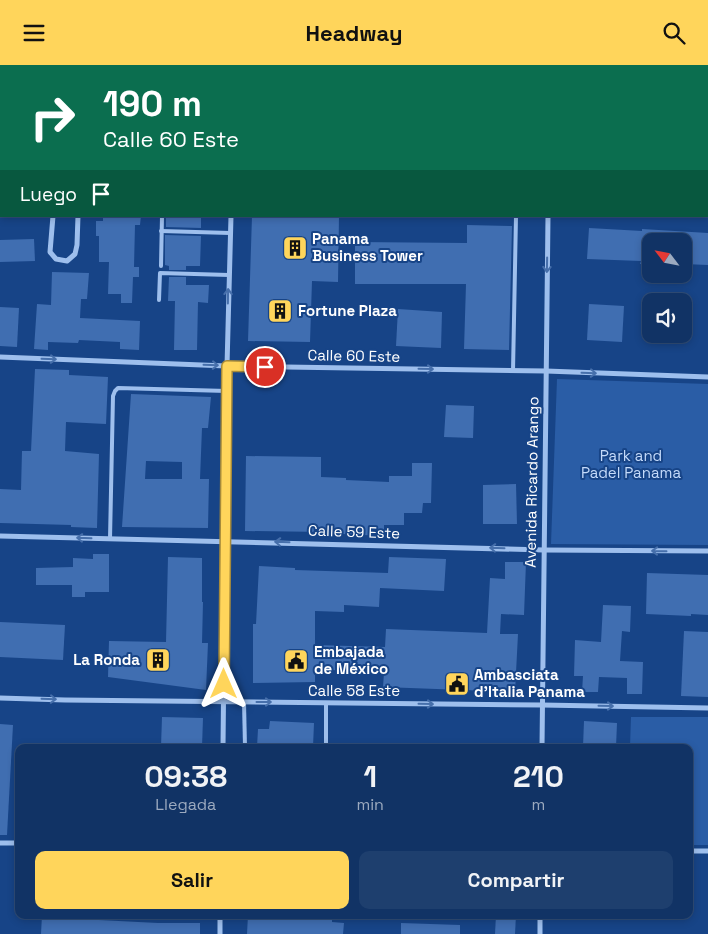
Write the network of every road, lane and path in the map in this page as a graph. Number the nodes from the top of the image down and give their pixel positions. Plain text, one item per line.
1 (53, 217) edge
2 (78, 217) edge
3 (162, 217) edge
4 (230, 217) edge
5 (516, 217) edge
6 (548, 217) edge
7 (162, 231) junction
8 (230, 233) junction
9 (161, 266) dead end
10 (229, 275) junction
11 (159, 300) dead end
12 (0, 357) edge
13 (227, 366) junction
14 (513, 371) junction
15 (546, 371) junction
16 (708, 377) edge
17 (227, 391) junction
18 (0, 536) edge
19 (110, 539) junction
20 (225, 541) junction
21 (544, 550) junction
22 (708, 551) edge
23 (0, 698) edge
24 (224, 702) junction
25 (244, 702) junction
26 (326, 703) junction
27 (542, 705) junction
28 (708, 708) edge
29 (223, 744) edge
30 (245, 744) edge
31 (326, 744) edge
32 (542, 744) edge
33 (0, 843) edge
34 (15, 843) edge
35 (693, 851) edge
36 (708, 851) edge
37 (220, 919) edge
38 (540, 919) edge
39 (220, 934) edge
40 (540, 934) edge

1 - 2 street
3 - 7 lane
4 - 8 street
5 - 14 lane
6 -> 15 street, Avenida Ricardo Arango
7 - 8 lane
7 - 9 lane
8 - 10 street
10 - 11 lane
13 -> 10 street
12 -> 13 street, Calle 60 Este
13 -> 14 street, Calle 60 Este
13 - 17 street
14 - 15 street, Calle 60 Este
15 -> 16 street, Calle 60 Este
15 - 21 street, Avenida Ricardo Arango
17 - 19 lane
17 - 20 street
19 -> 18 street, Calle 59 Este
19 - 20 street, Calle 59 Este
21 -> 20 street, Calle 59 Este
20 - 24 street
22 -> 21 street, Calle 59 Este
21 - 27 street, Avenida Ricardo Arango
23 -> 24 street, Calle 58 Este
24 - 25 street, Calle 58 Este
24 - 29 street
25 -> 26 street, Calle 58 Este
25 - 30 lane
26 -> 27 street, Calle 58 Este
26 - 31 lane
27 -> 28 street, Calle 58 Este
27 - 32 street, Avenida Ricardo Arango
33 - 34 street
35 - 36 street
37 - 39 street
38 - 40 street

